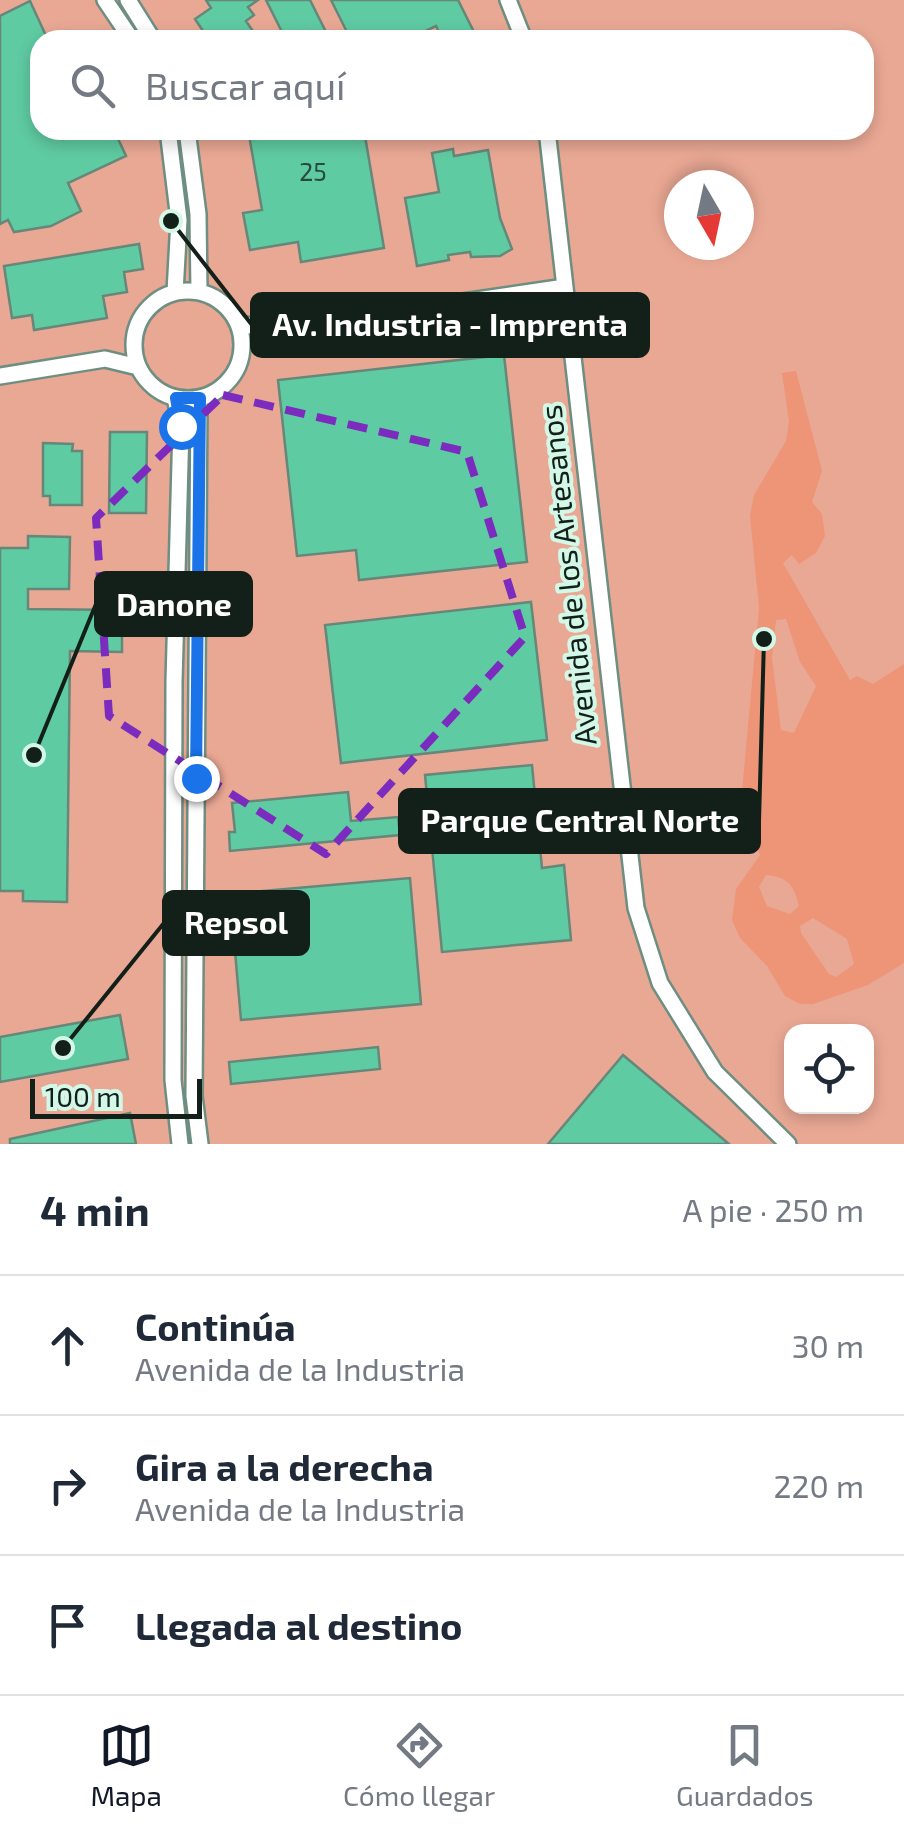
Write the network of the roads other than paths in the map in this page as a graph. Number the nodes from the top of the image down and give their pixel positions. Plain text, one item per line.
1 (104, 0) edge
2 (128, 0) edge
3 (508, 0) edge
4 (125, 30) edge
5 (147, 30) edge
6 (520, 30) edge
7 (169, 140) edge
8 (187, 140) edge
9 (547, 140) edge
10 (565, 287) junction
11 (175, 292) junction
12 (199, 292) junction
13 (238, 324) junction
14 (276, 329) junction
15 (134, 340) junction
16 (241, 352) junction
17 (105, 359) junction
18 (138, 367) junction
19 (0, 376) edge
20 (176, 398) junction
21 (200, 398) junction
22 (180, 1144) edge
23 (200, 1144) edge
24 (788, 1144) edge

1 - 4 street
2 - 5 street
3 - 6 street
7 - 11 street
8 - 12 street
9 - 10 street, Avenida de los Artesanos
10 - 14 street
10 - 24 street, Avenida de los Artesanos
11 - 12 street
11 - 15 street
12 - 13 street
13 - 14 street
13 - 16 street
14 - 16 street
15 - 17 street
15 - 18 street
16 - 21 street
17 - 18 street
17 - 19 street
18 - 20 street
20 - 21 street
20 - 22 street
21 - 23 street

